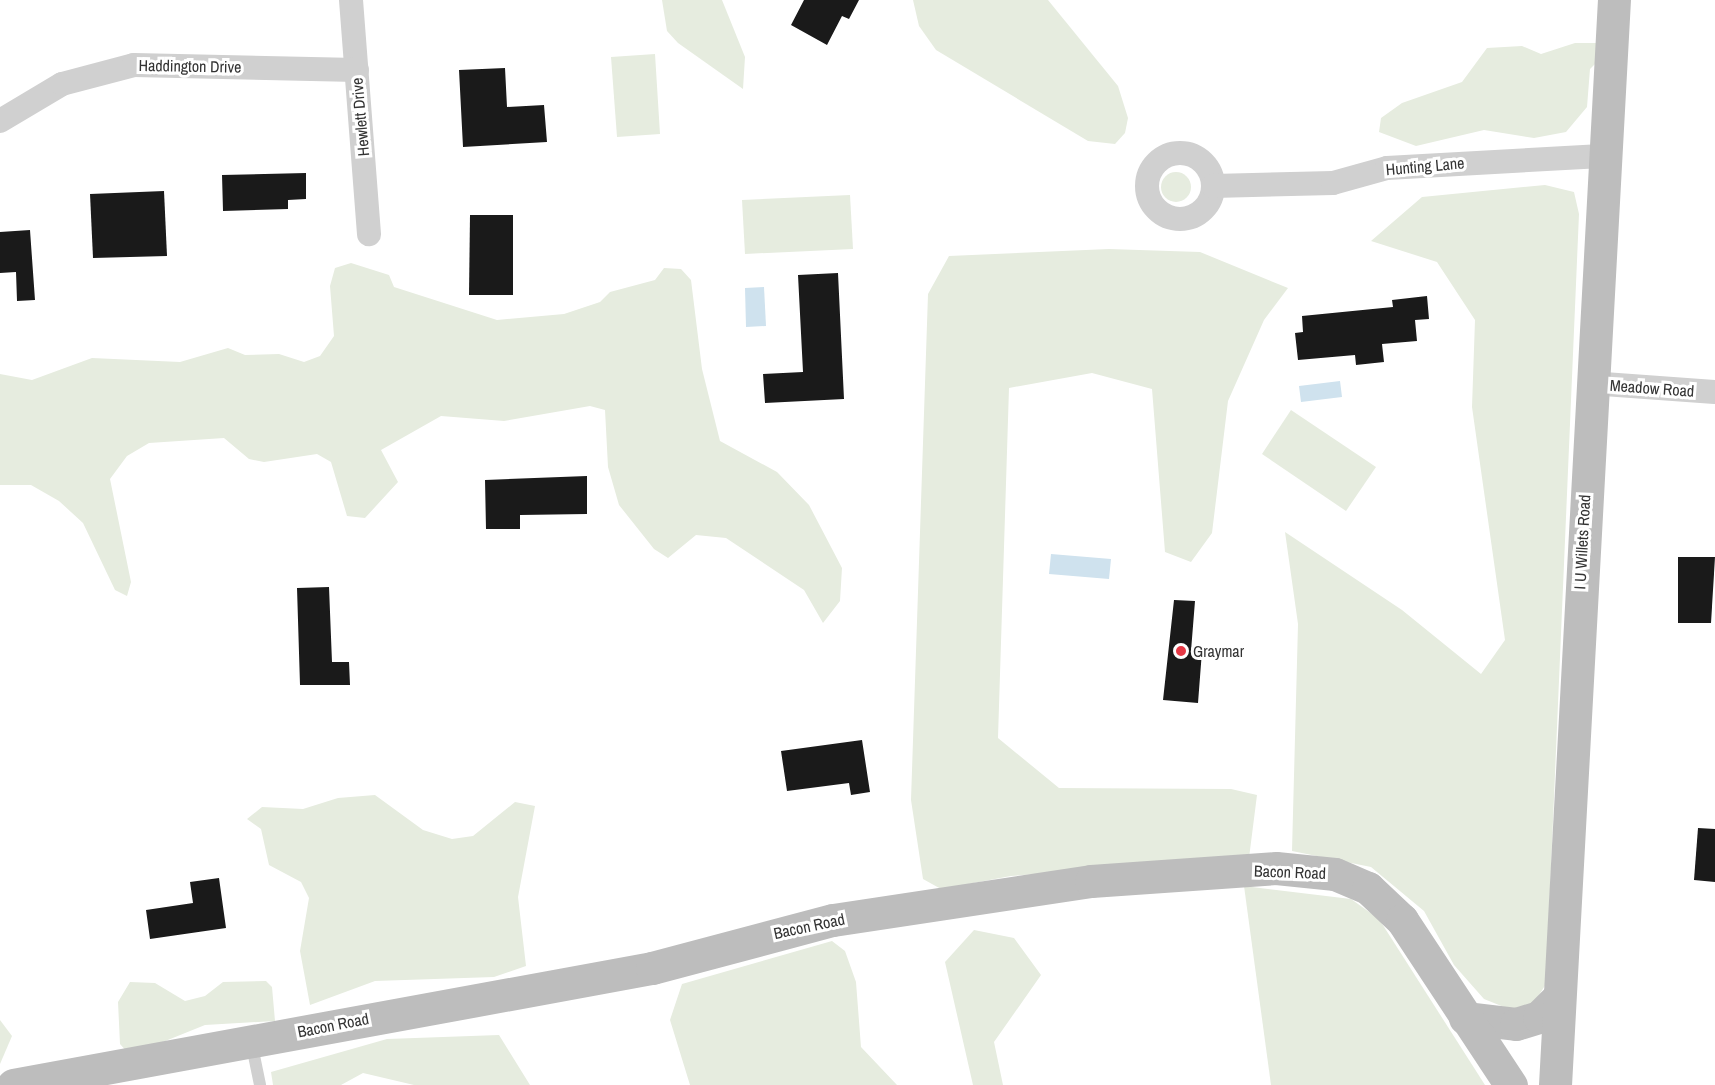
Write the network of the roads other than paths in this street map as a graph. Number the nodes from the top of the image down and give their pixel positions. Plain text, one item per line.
1 (351, 0) edge
2 (1614, 0) edge
3 (357, 70) junction
4 (0, 121) edge
5 (1602, 156) junction
6 (1213, 186) dead end
7 (369, 234) dead end
8 (1590, 383) junction
9 (1715, 392) edge
10 (1559, 997) junction
11 (1466, 1018) junction
12 (251, 1040) junction
13 (13, 1085) edge
14 (260, 1085) edge
15 (1511, 1085) edge
16 (1555, 1085) edge

1 - 3 street, Hewlett Drive
2 - 5 street, I U Willets Road
3 - 4 street, Haddington Drive
3 - 7 street, Hewlett Drive
5 - 6 street, Hunting Lane
5 - 8 street, I U Willets Road
8 - 9 street, Meadow Road
8 - 10 street, I U Willets Road
10 - 11 street
10 - 16 street, I U Willets Road
11 - 12 street, Bacon Road
11 - 15 street, Bacon Road
12 - 13 street, Bacon Road
12 - 14 lane

